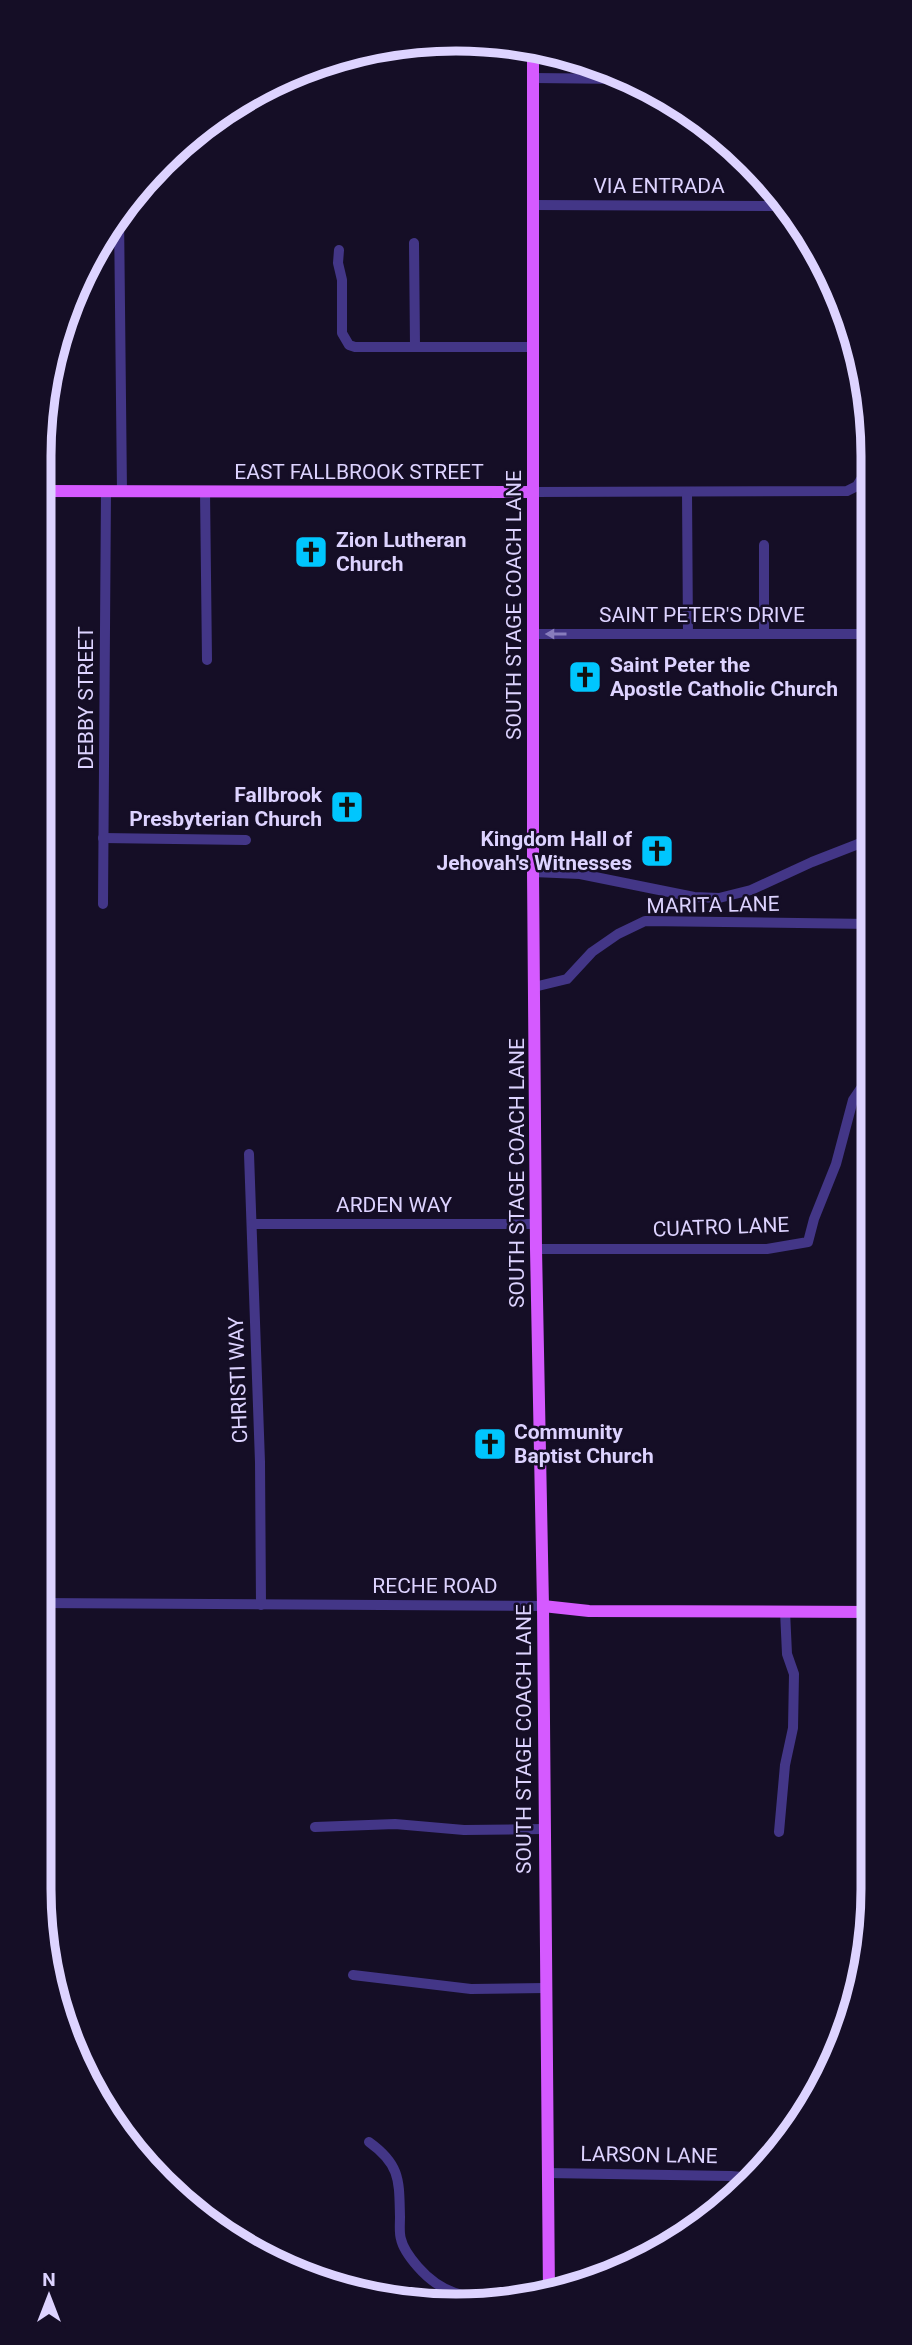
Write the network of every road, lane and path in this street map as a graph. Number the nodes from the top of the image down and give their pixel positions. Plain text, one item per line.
1 (533, 59) edge
2 (533, 78) junction
3 (603, 79) edge
4 (532, 205) junction
5 (775, 206) edge
6 (119, 231) edge
7 (414, 243) dead end
8 (339, 250) dead end
9 (415, 347) junction
10 (532, 347) junction
11 (861, 480) edge
12 (51, 491) edge
13 (106, 491) junction
14 (205, 491) junction
15 (122, 492) junction
16 (533, 492) junction
17 (687, 492) junction
18 (764, 545) dead end
19 (533, 634) junction
20 (688, 634) junction
21 (764, 634) junction
22 (861, 634) edge
23 (207, 660) dead end
24 (103, 838) junction
25 (246, 839) dead end
26 (861, 843) edge
27 (533, 872) junction
28 (103, 904) dead end
29 (861, 924) edge
30 (534, 988) junction
31 (861, 1088) edge
32 (249, 1154) dead end
33 (252, 1224) junction
34 (536, 1224) junction
35 (536, 1248) junction
36 (51, 1603) edge
37 (261, 1605) junction
38 (543, 1606) junction
39 (785, 1611) junction
40 (861, 1612) edge
41 (315, 1827) dead end
42 (544, 1829) junction
43 (779, 1832) dead end
44 (353, 1975) dead end
45 (546, 1988) junction
46 (369, 2142) dead end
47 (547, 2173) junction
48 (742, 2177) edge
49 (549, 2283) edge
50 (458, 2294) edge

1 - 2 main road, SOUTH STAGE COACH LANE
2 - 3 street
2 - 4 main road, SOUTH STAGE COACH LANE
4 - 5 street, VIA ENTRADA
4 - 10 main road, SOUTH STAGE COACH LANE
6 - 15 street
7 - 9 street
8 - 9 street
9 - 10 street
10 - 16 main road, SOUTH STAGE COACH LANE
11 - 17 street, EAST FALLBROOK STREET
12 - 13 main road, EAST FALLBROOK STREET
13 - 15 main road, EAST FALLBROOK STREET
13 - 24 street, DEBBY STREET
14 - 15 main road, EAST FALLBROOK STREET
14 - 16 main road, EAST FALLBROOK STREET
14 - 23 street
16 - 17 street, EAST FALLBROOK STREET
16 - 19 main road, SOUTH STAGE COACH LANE
17 - 20 street
18 - 21 street
20 -> 19 street, SAINT PETER'S DRIVE
19 - 27 main road, SOUTH STAGE COACH LANE
20 - 21 street, SAINT PETER'S DRIVE
21 - 22 street, SAINT PETER'S DRIVE
24 - 25 street
24 - 28 street, DEBBY STREET
26 - 27 street
27 - 30 main road, SOUTH STAGE COACH LANE
29 - 30 street, MARITA LANE
30 - 34 main road, SOUTH STAGE COACH LANE
31 - 35 street, CUATRO LANE
32 - 33 street, CHRISTI WAY
33 - 34 street, ARDEN WAY
33 - 37 street, CHRISTI WAY
34 - 35 main road, SOUTH STAGE COACH LANE
35 - 38 main road, SOUTH STAGE COACH LANE
36 - 37 street, RECHE ROAD
37 - 38 street, RECHE ROAD
38 - 39 main road, RECHE ROAD
38 - 42 main road, SOUTH STAGE COACH LANE
39 - 40 main road, RECHE ROAD
39 - 43 street
41 - 42 street
42 - 45 main road, SOUTH STAGE COACH LANE
44 - 45 street
45 - 47 main road, SOUTH STAGE COACH LANE
46 - 50 street
47 - 48 street, LARSON LANE
47 - 49 main road, SOUTH STAGE COACH LANE

